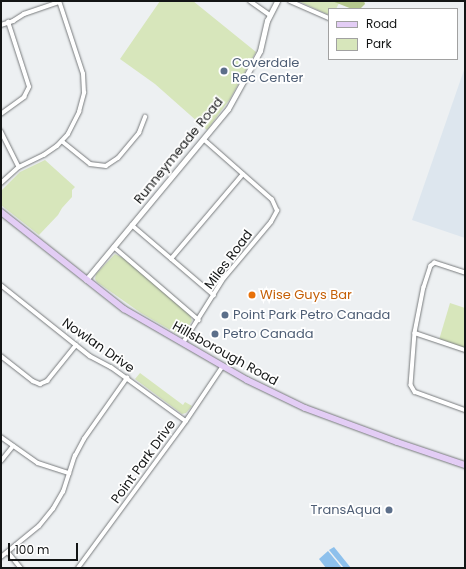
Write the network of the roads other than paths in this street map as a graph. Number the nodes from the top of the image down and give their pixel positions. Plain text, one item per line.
1 (59, 1) edge
2 (250, 1) edge
3 (277, 1) edge
4 (290, 1) edge
5 (270, 14) junction
6 (328, 18) edge
7 (8, 22) junction
8 (1, 25) edge
9 (1, 114) edge
10 (145, 117) dead end
11 (1, 131) edge
12 (204, 140) junction
13 (62, 142) junction
14 (19, 167) junction
15 (243, 174) junction
16 (1, 183) edge
17 (1, 212) edge
18 (132, 225) junction
19 (114, 247) junction
20 (171, 259) junction
21 (465, 273) edge
22 (86, 280) junction
23 (1, 285) edge
24 (214, 295) junction
25 (199, 320) junction
26 (415, 333) junction
27 (183, 344) junction
28 (76, 345) junction
29 (465, 350) edge
30 (1, 356) edge
31 (223, 366) junction
32 (127, 378) junction
33 (465, 410) edge
34 (186, 421) junction
35 (1, 437) edge
36 (13, 446) junction
37 (1, 461) edge
38 (465, 464) edge
39 (69, 473) junction
40 (8, 552) junction
41 (1, 557) edge
42 (20, 568) edge
43 (78, 568) edge

1 - 7 street
1 - 13 street
2 - 5 street
3 - 5 street, Runneymeade Road
4 - 6 street
5 - 12 street, Runneymeade Road
7 - 8 street
7 - 9 street
10 - 13 street
11 - 14 street
12 - 15 street
12 - 18 street, Runneymeade Road
13 - 14 street
14 - 16 street
15 - 20 street
15 - 24 street, Miles Road
17 - 22 main road, Hillsborough Road
18 - 19 street, Runneymeade Road
18 - 20 street
19 - 22 street, Runneymeade Road
19 - 25 street
20 - 24 street
21 - 26 street
22 - 27 main road, Hillsborough Road
23 - 28 street, Nowlan Drive
24 - 25 street, Miles Road
25 - 27 street, Miles Road
26 - 29 street
26 - 33 street
27 - 31 main road, Hillsborough Road
28 - 30 street
28 - 32 street, Nowlan Drive
31 - 34 street, Point Park Drive
31 - 38 main road, Hillsborough Road
32 - 34 street, Nowlan Drive
32 - 39 street
34 - 43 street, Point Park Drive
35 - 36 street
36 - 37 street
36 - 39 street
39 - 40 street
40 - 41 street
40 - 42 street

